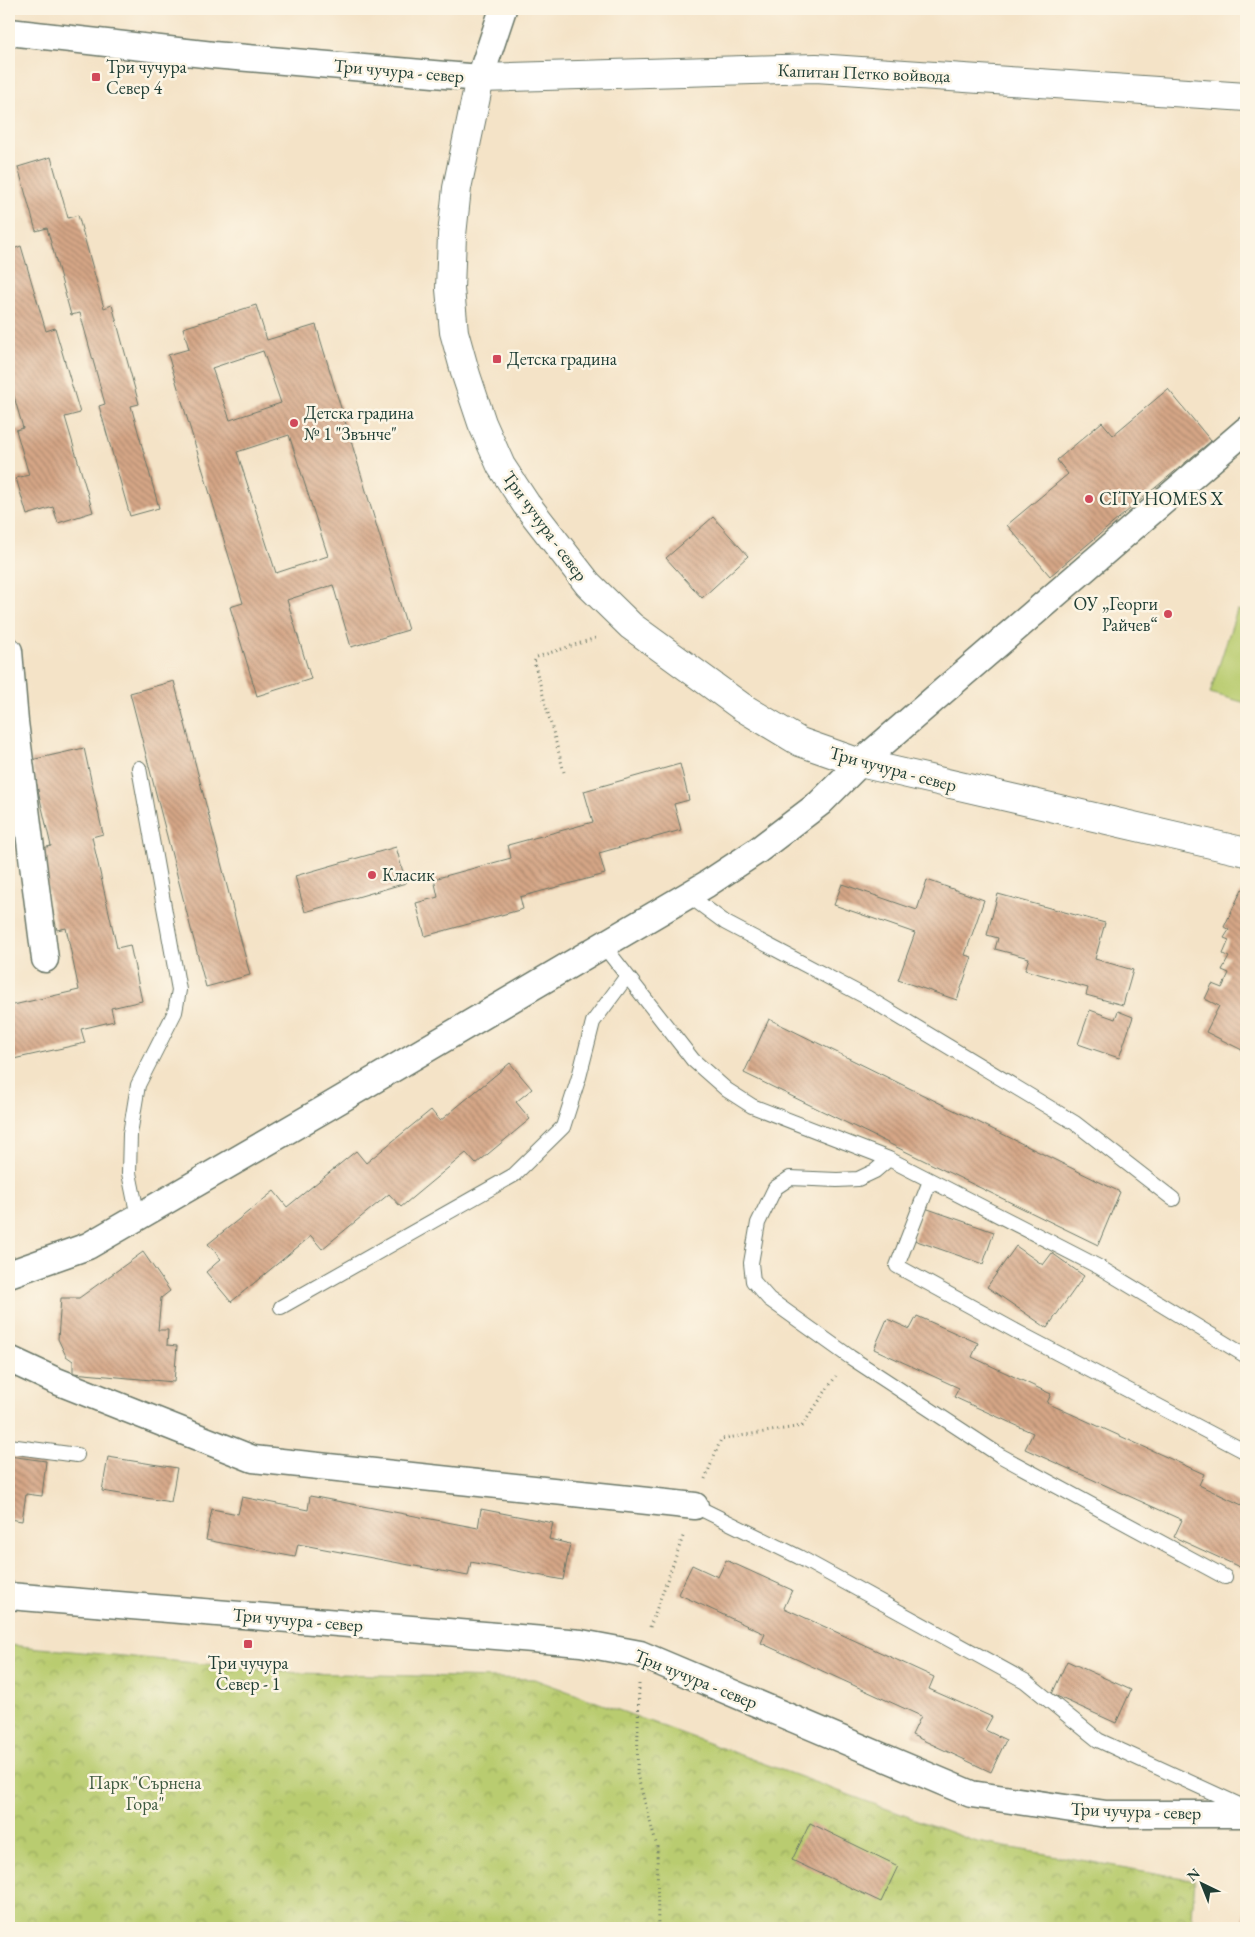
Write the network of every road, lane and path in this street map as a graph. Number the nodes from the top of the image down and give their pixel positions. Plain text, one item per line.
1 (503, 9) edge
2 (9, 32) edge
3 (480, 78) junction
4 (1246, 97) edge
5 (1246, 430) edge
6 (631, 626) junction
7 (9, 651) edge
8 (860, 764) junction
9 (139, 768) dead end
10 (564, 772) dead end
11 (1246, 852) edge
12 (688, 895) junction
13 (603, 945) junction
14 (44, 959) dead end
15 (627, 976) junction
16 (888, 1159) junction
17 (930, 1181) junction
18 (1173, 1199) dead end
19 (138, 1217) junction
20 (9, 1274) edge
21 (281, 1307) dead end
22 (1246, 1356) edge
23 (850, 1357) junction
24 (9, 1359) edge
25 (9, 1446) edge
26 (1246, 1452) edge
27 (77, 1455) dead end
28 (695, 1506) junction
29 (1225, 1577) dead end
30 (9, 1596) edge
31 (640, 1654) junction
32 (1246, 1808) edge
33 (1246, 1814) edge
34 (658, 1928) edge

1 - 3 street
2 - 3 street, Три чучура - север
3 - 4 street, Капитан Петко войвода
3 - 6 street, Три чучура - север
5 - 8 street
6 - 8 street, Три чучура - север
6 - 10 path
7 - 14 street
8 - 11 street, Три чучура - север
8 - 12 street
9 - 19 lane
12 - 13 street
12 - 18 lane
13 - 15 lane
13 - 19 street
15 - 16 lane
15 - 21 lane
16 - 17 lane
16 - 23 lane
17 - 22 lane
17 - 26 lane
19 - 20 street
23 - 28 path
23 - 29 lane
24 - 28 street
25 - 27 lane
28 - 31 path
28 - 32 lane
30 - 31 street, Три чучура - север
31 - 33 street, Три чучура - север
31 - 34 path

